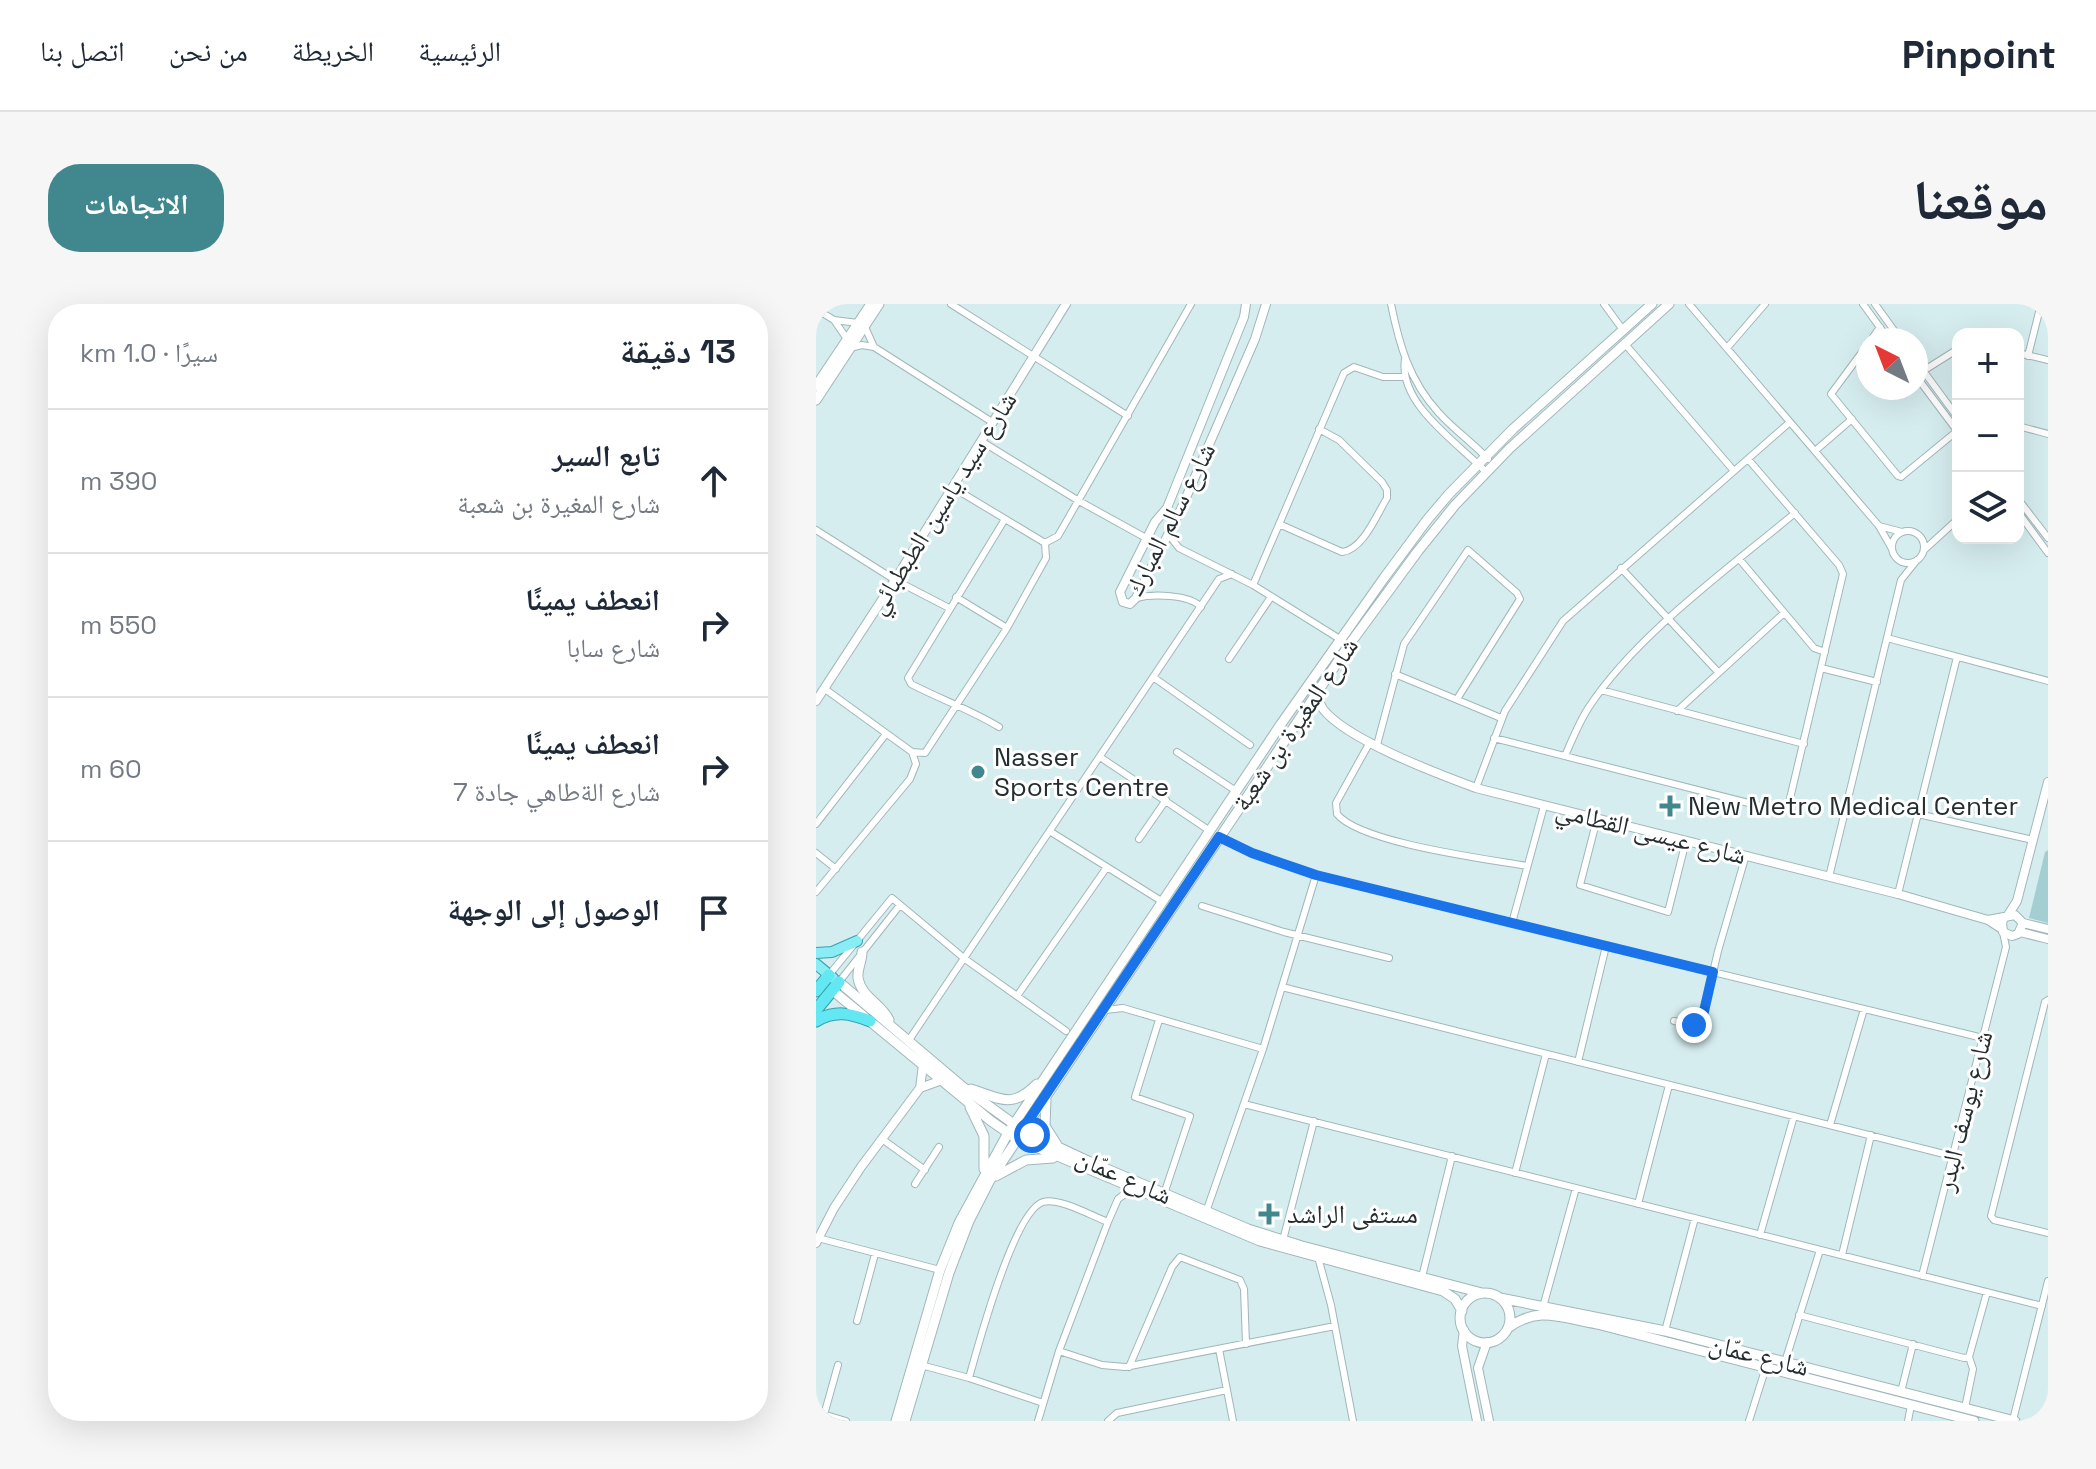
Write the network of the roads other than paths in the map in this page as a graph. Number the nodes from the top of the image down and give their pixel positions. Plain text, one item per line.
1 (871, 304) edge
2 (879, 304) edge
3 (951, 304) edge
4 (971, 304) edge
5 (1066, 304) edge
6 (1191, 304) edge
7 (1238, 304) edge
8 (1246, 304) edge
9 (1266, 304) edge
10 (1391, 304) edge
11 (1604, 304) edge
12 (1652, 304) edge
13 (1669, 304) edge
14 (1689, 304) edge
15 (1765, 304) edge
16 (1863, 304) edge
17 (2041, 304) edge
18 (1878, 305) edge
19 (816, 309) edge
20 (965, 313) junction
21 (1244, 317) junction
22 (834, 320) junction
23 (861, 325) junction
24 (1880, 327) edge
25 (1893, 328) edge
26 (1623, 330) junction
27 (849, 344) junction
28 (1625, 344) junction
29 (874, 347) junction
30 (1727, 348) junction
31 (1952, 353) edge
32 (2024, 355) edge
33 (2028, 356) junction
34 (1034, 357) junction
35 (1405, 359) junction
36 (1856, 360) edge
37 (2048, 360) edge
38 (1928, 368) edge
39 (1404, 377) junction
40 (1928, 381) edge
41 (1928, 385) edge
42 (816, 386) edge
43 (816, 400) edge
44 (1952, 407) edge
45 (1128, 416) junction
46 (1852, 419) junction
47 (992, 422) junction
48 (1790, 422) junction
49 (1952, 423) edge
50 (2024, 428) edge
51 (1319, 429) junction
52 (2048, 434) edge
53 (1952, 437) edge
54 (981, 441) junction
55 (1815, 451) junction
56 (1748, 459) junction
57 (1486, 464) junction
58 (1734, 471) junction
59 (952, 487) junction
60 (1079, 501) junction
61 (2024, 507) edge
62 (1795, 513) junction
63 (1005, 519) junction
64 (1175, 520) junction
65 (2024, 520) edge
66 (1279, 524) junction
67 (1952, 524) edge
68 (1879, 526) junction
69 (816, 530) edge
70 (1902, 532) junction
71 (1918, 535) junction
72 (1937, 535) junction
73 (1146, 538) junction
74 (2048, 538) edge
75 (1045, 543) junction
76 (1924, 550) junction
77 (1894, 553) junction
78 (2048, 553) edge
79 (1740, 560) junction
80 (1917, 560) junction
81 (1621, 568) junction
82 (1232, 574) junction
83 (895, 580) junction
84 (1901, 580) junction
85 (1253, 585) junction
86 (956, 597) junction
87 (1271, 597) junction
88 (1136, 598) junction
89 (1201, 607) junction
90 (949, 608) junction
91 (1784, 613) junction
92 (1669, 620) junction
93 (1007, 628) junction
94 (1887, 638) junction
95 (1345, 642) junction
96 (1825, 652) junction
97 (1957, 657) junction
98 (1229, 659) dead end
99 (1821, 668) junction
100 (1718, 672) junction
101 (1395, 674) junction
102 (1153, 677) junction
103 (2048, 681) edge
104 (1877, 682) junction
105 (825, 689) junction
106 (1601, 690) junction
107 (1318, 691) junction
108 (1457, 699) junction
109 (816, 701) edge
110 (956, 707) junction
111 (1677, 711) junction
112 (1327, 713) junction
113 (1302, 715) junction
114 (1501, 718) junction
115 (999, 727) dead end
116 (886, 734) junction
117 (1494, 738) junction
118 (1374, 744) junction
119 (1804, 744) junction
120 (1250, 745) dead end
121 (912, 752) junction
122 (1177, 752) dead end
123 (1565, 756) junction
124 (1100, 757) junction
125 (2048, 782) edge
126 (1476, 788) junction
127 (1236, 791) junction
128 (1166, 800) junction
129 (1544, 806) junction
130 (1918, 814) junction
131 (1597, 819) junction
132 (816, 824) edge
133 (1209, 831) junction
134 (1051, 832) junction
135 (1219, 837) junction
136 (1139, 839) dead end
137 (2033, 840) junction
138 (1686, 841) junction
139 (816, 853) edge
140 (1746, 855) junction
141 (1527, 866) junction
142 (1107, 867) junction
143 (836, 869) junction
144 (1316, 875) junction
145 (1829, 877) junction
146 (816, 892) edge
147 (1898, 894) junction
148 (2017, 901) junction
149 (1163, 902) junction
150 (900, 905) junction
151 (1202, 906) dead end
152 (2007, 916) junction
153 (1988, 920) junction
154 (1512, 923) junction
155 (2020, 928) junction
156 (2048, 929) edge
157 (2002, 930) junction
158 (1298, 935) junction
159 (859, 938) junction
160 (2048, 939) edge
161 (871, 942) junction
162 (1606, 946) junction
163 (2006, 947) junction
164 (862, 952) junction
165 (816, 953) edge
166 (1389, 958) dead end
167 (965, 959) junction
168 (816, 964) edge
169 (1713, 972) junction
170 (826, 983) edge
171 (1282, 987) junction
172 (1118, 989) junction
173 (1017, 996) junction
174 (2048, 1000) edge
175 (1123, 1008) junction
176 (1864, 1009) junction
177 (816, 1010) edge
178 (1105, 1010) junction
179 (1159, 1020) junction
180 (816, 1021) edge
181 (870, 1021) junction
182 (1674, 1021) dead end
183 (889, 1024) junction
184 (1066, 1031) dead end
185 (1983, 1038) junction
186 (909, 1040) junction
187 (1263, 1049) junction
188 (1546, 1054) junction
189 (1578, 1062) junction
190 (923, 1065) junction
191 (1056, 1065) junction
192 (942, 1080) junction
193 (1669, 1085) junction
194 (920, 1088) junction
195 (964, 1088) junction
196 (1046, 1097) junction
197 (967, 1100) junction
198 (1244, 1104) junction
199 (1794, 1116) junction
200 (1314, 1121) junction
201 (1830, 1125) junction
202 (1015, 1131) junction
203 (1871, 1135) junction
204 (882, 1139) junction
205 (939, 1147) dead end
206 (1059, 1153) junction
207 (1452, 1156) junction
208 (1952, 1156) junction
209 (925, 1170) junction
210 (1515, 1173) junction
211 (987, 1178) junction
212 (1115, 1182) junction
213 (915, 1184) dead end
214 (1576, 1188) junction
215 (1131, 1189) junction
216 (1164, 1194) junction
217 (1118, 1199) junction
218 (1638, 1204) junction
219 (1206, 1212) junction
220 (1695, 1218) junction
221 (1108, 1222) junction
222 (2048, 1233) edge
223 (1760, 1235) junction
224 (817, 1240) edge
225 (1283, 1240) junction
226 (1820, 1250) junction
227 (875, 1254) junction
228 (1842, 1255) junction
229 (1318, 1257) junction
230 (1336, 1262) junction
231 (940, 1270) junction
232 (1922, 1276) junction
233 (1325, 1277) junction
234 (1422, 1277) junction
235 (2048, 1281) edge
236 (1987, 1292) junction
237 (1482, 1293) junction
238 (1500, 1298) junction
239 (1543, 1307) junction
240 (2043, 1309) edge
241 (1462, 1311) junction
242 (1799, 1315) junction
243 (857, 1321) dead end
244 (1335, 1326) junction
245 (1508, 1328) junction
246 (1464, 1330) junction
247 (1665, 1331) junction
248 (1487, 1342) junction
249 (1246, 1344) junction
250 (1913, 1344) junction
251 (1219, 1349) junction
252 (1059, 1351) junction
253 (1969, 1357) junction
254 (1785, 1362) junction
255 (918, 1364) junction
256 (838, 1365) dead end
257 (1129, 1367) junction
258 (1766, 1367) junction
259 (969, 1378) junction
260 (1227, 1390) junction
261 (1901, 1392) junction
262 (1043, 1403) junction
263 (1911, 1405) junction
264 (1965, 1408) junction
265 (820, 1414) edge
266 (1950, 1418) edge
267 (846, 1421) edge
268 (896, 1421) edge
269 (905, 1421) edge
270 (1038, 1421) edge
271 (1108, 1421) edge
272 (1233, 1421) edge
273 (1353, 1421) edge
274 (1477, 1421) edge
275 (1489, 1421) edge
276 (1749, 1421) edge
277 (1908, 1421) edge
278 (1974, 1421) edge
279 (2014, 1421) edge

1 - 23 main road
2 - 23 main road
3 - 20 street
4 - 20 street
5 - 34 street, شارع سيد ياسين الطبطبائي
6 - 45 street
7 - 21 street
8 - 21 street, شارع سالم المبارك
9 - 64 street, شارع سالم المبارك
10 - 35 street
11 - 26 street
12 - 26 main road, شارع المغيرة بن شعبة
13 - 28 main road, شارع المغيرة بن شعبة
14 - 30 street
15 - 30 street
16 - 24 street
17 - 33 street
18 - 25 street
19 - 22 street
20 - 34 street
21 - 73 street, شارع سالم المبارك
22 - 23 street
22 - 27 street
23 - 27 main road
23 - 29 street
26 - 57 main road, شارع المغيرة بن شعبة
27 - 29 street
27 - 42 main road
27 - 43 main road
28 - 57 main road, شارع المغيرة بن شعبة
28 - 58 street
29 - 47 street
30 - 48 street
31 - 38 street
32 - 33 street
33 - 37 street
34 - 45 street
34 - 47 street, شارع سيد ياسين الطبطبائي
35 - 39 street
35 - 57 street
36 - 46 street
39 - 51 street
39 - 57 street
40 - 44 street
41 - 49 street
45 - 60 street
46 - 53 street
46 - 55 street
47 - 54 street, شارع سيد ياسين الطبطبائي
48 - 55 street
48 - 56 street
50 - 52 street
51 - 66 street
51 - 66 street
54 - 59 street, شارع سيد ياسين الطبطبائي
54 - 60 street
55 - 68 street
56 - 58 street
56 - 62 street
57 - 95 main road, شارع المغيرة بن شعبة
58 - 81 street
59 - 63 street
59 - 83 street, شارع سيد ياسين الطبطبائي
60 - 73 street
60 - 75 street
61 - 74 street
62 - 79 street
62 - 96 street
63 - 75 street
63 - 86 street
64 - 82 street
64 - 88 street, شارع سالم المبارك
65 - 78 street
66 - 85 street
67 - 72 street
68 - 70 street
68 - 77 street
69 - 83 street
70 - 71 street
70 - 77 street
71 - 72 street
71 - 76 street
72 - 76 street
73 - 88 street, شارع سالم المبارك
75 - 93 street
76 - 80 street
77 - 80 street
77 - 84 street
79 - 91 street
79 - 92 street
80 - 84 street
81 - 92 street
81 - 114 street
82 - 85 street
82 - 89 street
83 - 90 street
83 - 105 street, شارع سيد ياسين الطبطبائي
84 - 94 street
85 - 87 street
86 - 90 street
86 - 93 street
87 - 95 street
87 - 98 street
88 - 89 street
89 - 102 street
90 - 110 street
91 - 96 street
91 - 100 street
92 - 100 street
92 - 106 street
93 - 110 street
94 - 97 street
94 - 104 street
95 - 107 main road, شارع المغيرة بن شعبة
95 - 127 main road, شارع المغيرة بن شعبة
96 - 99 street
97 - 103 street
97 - 130 street
99 - 104 street
99 - 119 street
100 - 111 street
101 - 108 street
101 - 108 street
101 - 118 street
102 - 120 street
102 - 124 street
104 - 145 street
105 - 109 street, شارع سيد ياسين الطبطبائي
105 - 116 street
106 - 111 street
106 - 123 street
107 - 112 street
107 - 113 main road, شارع المغيرة بن شعبة
108 - 114 street
110 - 115 street
110 - 121 street
111 - 119 street
112 - 113 street
112 - 118 street, شارع عيسى القطامي
113 - 135 main road, شارع المغيرة بن شعبة
114 - 117 street
116 - 121 street
116 - 132 street
117 - 123 street
117 - 126 street
118 - 126 street, شارع عيسى القطامي
118 - 141 street
119 - 123 street
121 - 143 street
122 - 127 street
124 - 128 street
124 - 134 street
125 - 137 street
126 - 129 street, شارع عيسى القطامي
127 - 133 main road, شارع المغيرة بن شعبة
128 - 133 street
128 - 136 street
129 - 131 street, شارع عيسى القطامي
129 - 141 street
130 - 137 street
130 - 147 street
131 - 138 street, شارع عيسى القطامي
131 - 138 street
133 - 135 street
133 - 149 main road, شارع المغيرة بن شعبة
134 - 142 street
134 - 167 street
135 - 144 street
135 - 172 main road, شارع المغيرة بن شعبة
137 - 148 street
138 - 140 street, شارع عيسى القطامي
139 - 143 street
140 - 145 street, شارع عيسى القطامي
140 - 169 street
141 - 154 street
142 - 149 street
142 - 173 street
143 - 146 street
144 - 154 street
144 - 158 street
145 - 147 street, شارع عيسى القطامي
147 - 153 street, شارع عيسى القطامي
148 - 152 street
148 - 155 street
149 - 191 main road, شارع المغيرة بن شعبة
150 - 159 street
150 - 161 street
150 - 167 street
151 - 158 street
152 - 153 street, شارع عيسى القطامي
152 - 155 street
152 - 157 street
153 - 157 street, شارع عيسى القطامي
154 - 162 street
155 - 156 street
155 - 157 street, شارع عيسى القطامي
155 - 160 street
155 - 163 street, شارع يوسف البدر
157 - 163 street, شارع يوسف البدر
158 - 166 street
158 - 171 street
159 - 161 street
159 - 165 main road
159 - 170 street
161 - 164 street
162 - 169 street
162 - 189 street
163 - 185 street, شارع يوسف البدر
164 - 170 street
164 - 183 main road
167 - 173 street
167 - 186 street
168 - 170 main road, شارع عمّان
169 - 176 street
169 - 182 street
170 - 177 highway
170 - 181 main road, شارع عمّان
170 - 183 main road, شارع عمّان
171 - 187 street
171 - 188 street
172 - 175 street
172 - 178 main road, شارع المغيرة بن شعبة
173 - 184 street
174 - 222 street
175 - 178 street
175 - 179 street
176 - 185 street
176 - 201 street
178 - 196 main road, شارع المغيرة بن شعبة
179 - 187 street
179 - 216 street
180 - 181 highway
181 - 190 main road, شارع عمّان
183 - 186 main road, شارع عمّان
185 - 208 street, شارع يوسف البدر
186 - 195 main road, شارع عمّان
187 - 198 street
188 - 189 street
188 - 210 street
189 - 193 street
190 - 192 main road, شارع عمّان
190 - 194 street
191 - 195 main road
191 - 202 main road, شارع المغيرة بن شعبة
192 - 194 street
192 - 197 main road, شارع عمّان
193 - 199 street
193 - 218 street
194 - 204 street
195 - 202 main road, شارع عمّان
196 - 202 main road, شارع المغيرة بن شعبة
196 - 206 main road
197 - 202 main road, شارع عمّان
197 - 211 main road
198 - 200 street
198 - 219 street
199 - 201 street
199 - 223 street
200 - 207 street
200 - 225 street
201 - 203 street
202 - 206 main road, شارع عمّان
202 - 211 main road, شارع المغيرة بن شعبة
203 - 208 street
203 - 228 street
204 - 209 street
204 - 224 street
205 - 209 street
206 - 211 main road
206 - 212 main road, شارع عمّان
206 - 216 main road, شارع عمّان
207 - 210 street
207 - 234 street
208 - 232 street, شارع يوسف البدر
209 - 213 street
210 - 214 street
211 - 231 main road, شارع المغيرة بن شعبة
211 - 255 main road, شارع المغيرة بن شعبة
212 - 215 main road, شارع عمّان
212 - 217 street
214 - 218 street
214 - 239 street
215 - 217 street
215 - 229 main road, شارع عمّان
216 - 219 main road, شارع عمّان
217 - 221 street
218 - 220 street
219 - 225 main road, شارع عمّان
220 - 223 street
220 - 247 street
221 - 252 street
221 - 259 street
223 - 226 street
224 - 227 street
225 - 234 main road, شارع عمّان
226 - 228 street
226 - 242 street
227 - 231 street
227 - 243 street
228 - 232 street
229 - 230 main road, شارع عمّان
229 - 233 street
230 - 233 street
230 - 241 main road, شارع عمّان
231 - 255 main road, شارع المغيرة بن شعبة
232 - 236 street
233 - 244 street
234 - 237 main road, شارع عمّان
235 - 240 street
236 - 240 street
236 - 253 street
237 - 238 main road
237 - 241 main road
238 - 239 main road, شارع عمّان
238 - 245 main road
239 - 247 main road, شارع عمّان
240 - 279 street
241 - 246 main road
242 - 250 street
242 - 254 street
244 - 249 street
244 - 273 street
245 - 248 main road
245 - 258 main road, شارع عمّان
246 - 248 main road
246 - 274 street
247 - 254 main road, شارع عمّان
248 - 275 street
249 - 251 street
249 - 257 street
250 - 253 street
250 - 261 street
251 - 257 street
251 - 260 street
252 - 257 street
252 - 262 street
253 - 264 street
254 - 261 main road, شارع عمّان
255 - 259 street
255 - 268 main road, شارع المغيرة بن شعبة
255 - 269 main road, شارع المغيرة بن شعبة
256 - 265 street
258 - 263 main road, شارع عمّان
258 - 276 street
259 - 262 street
260 - 271 street
260 - 272 street
261 - 264 main road, شارع عمّان
262 - 270 street
263 - 266 main road, شارع عمّان
263 - 277 street
264 - 279 main road, شارع عمّان
265 - 267 street
266 - 278 main road, شارع عمّان

